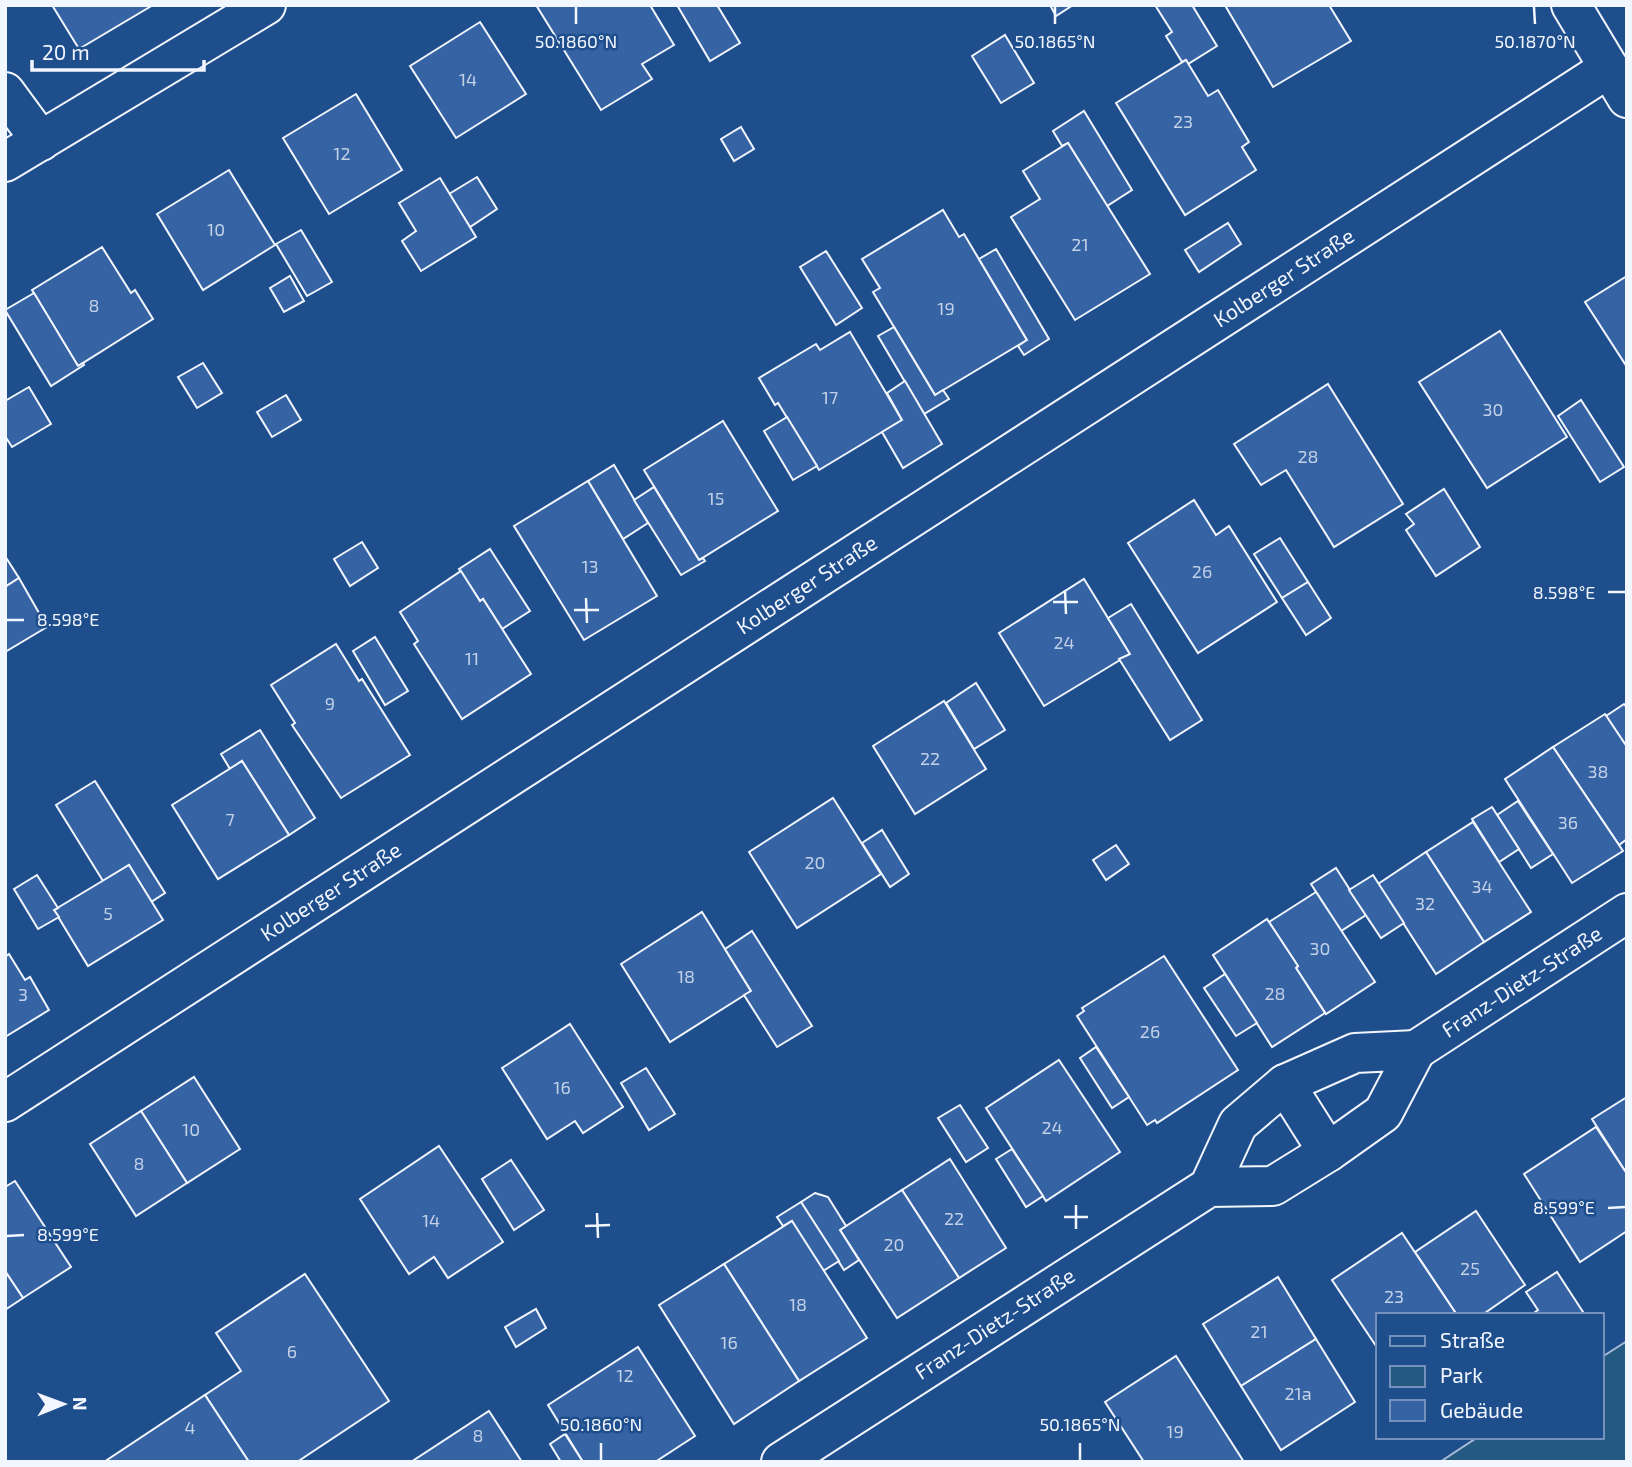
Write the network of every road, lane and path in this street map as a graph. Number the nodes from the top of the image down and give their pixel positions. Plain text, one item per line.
1 (266, 5) edge
2 (1571, 5) edge
3 (1618, 83) edge
4 (5, 92) edge
5 (41, 141) junction
6 (5, 162) edge
7 (1627, 913) edge
8 (1416, 1050) junction
9 (1285, 1084) junction
10 (5, 1102) edge
11 (1328, 1152) junction
12 (1209, 1187) junction
13 (781, 1462) edge

1 - 5 street
2 - 3 street
3 - 10 street, Kolberger Straße
4 - 5 street
5 - 6 street
7 - 8 street, Franz-Dietz-Straße
8 - 9 street
8 - 11 street, Franz-Dietz-Straße
9 - 11 street
9 - 12 street
11 - 12 street, Franz-Dietz-Straße
12 - 13 street, Franz-Dietz-Straße

